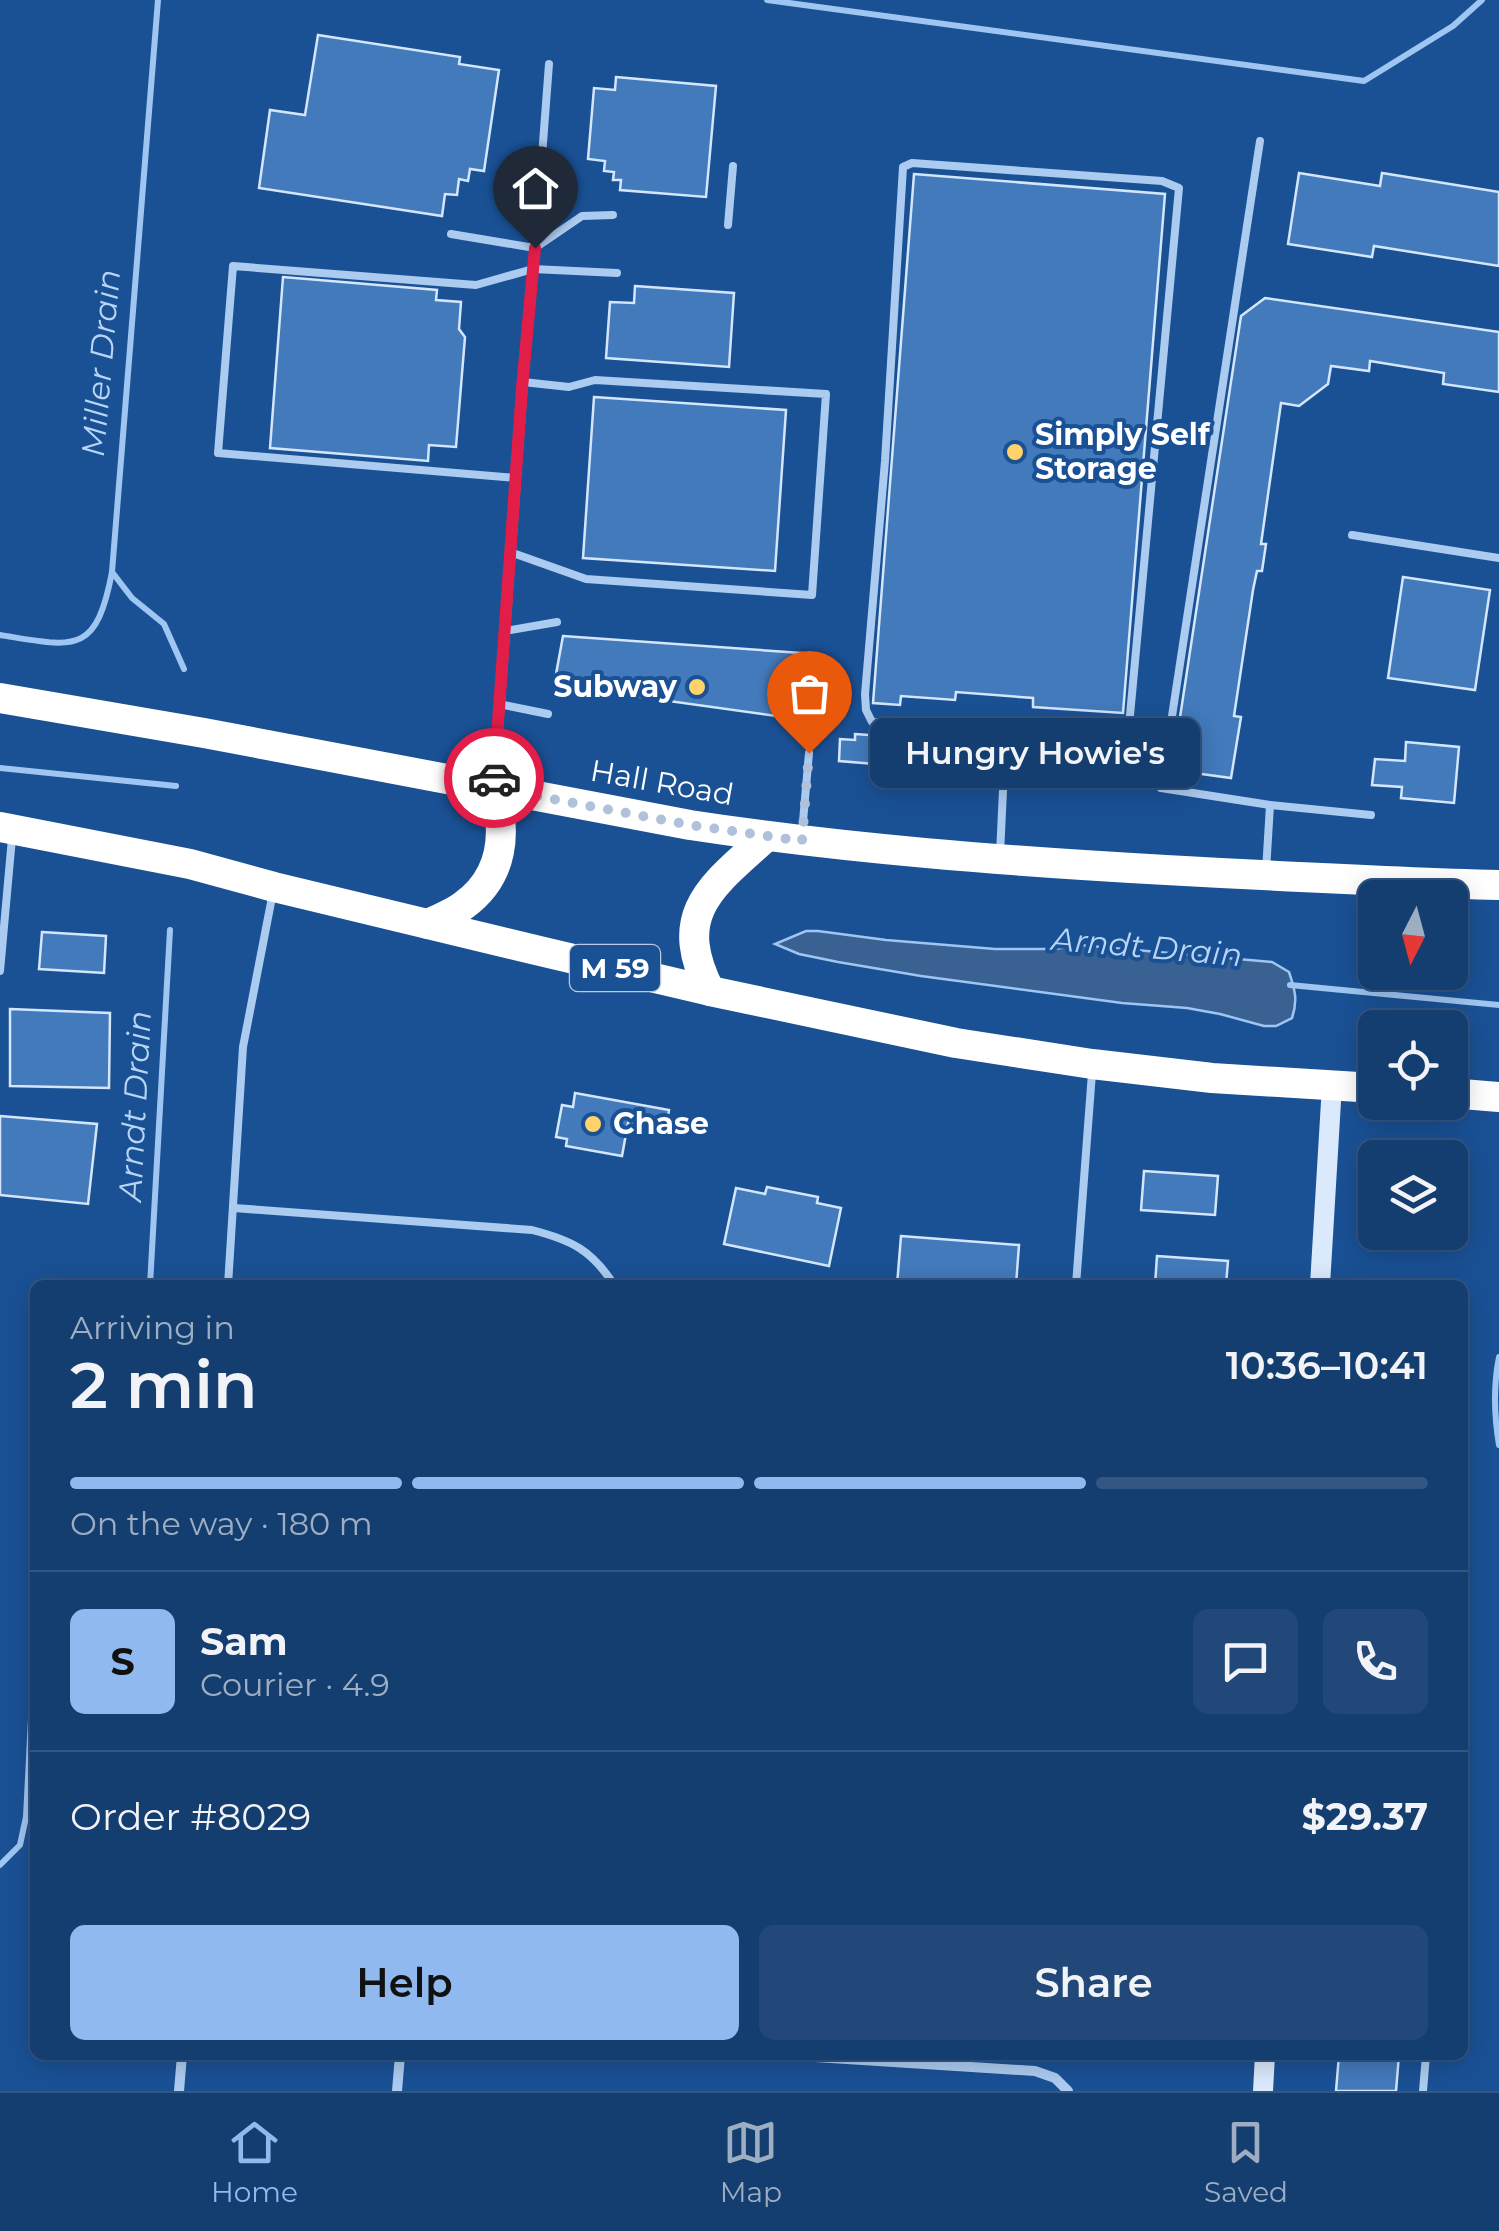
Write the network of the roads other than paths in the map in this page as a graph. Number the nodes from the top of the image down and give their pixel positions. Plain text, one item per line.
1 (550, 64) dead end
2 (1260, 141) dead end
3 (732, 166) dead end
4 (613, 215) dead end
5 (728, 225) dead end
6 (451, 234) dead end
7 (535, 248) junction
8 (533, 269) junction
9 (617, 273) dead end
10 (523, 382) junction
11 (516, 478) junction
12 (1352, 535) dead end
13 (510, 552) junction
14 (1499, 558) edge
15 (557, 622) dead end
16 (505, 631) junction
17 (0, 698) edge
18 (500, 704) junction
19 (548, 714) dead end
20 (1006, 726) junction
21 (809, 753) dead end
22 (494, 788) junction
23 (1270, 805) junction
24 (1371, 815) dead end
25 (6, 828) edge
26 (766, 837) junction
27 (802, 841) junction
28 (1000, 858) junction
29 (1265, 875) junction
30 (1499, 884) edge
31 (274, 888) junction
32 (428, 924) junction
33 (0, 971) edge
34 (710, 991) junction
35 (1092, 1064) junction
36 (1332, 1085) junction
37 (1358, 1087) edge
38 (1468, 1095) edge
39 (1499, 1097) edge
40 (234, 1208) junction
41 (228, 1280) edge
42 (610, 1280) edge
43 (1076, 1280) edge
44 (1320, 1280) edge
45 (182, 2060) edge
46 (400, 2060) edge
47 (862, 2060) edge
48 (1265, 2060) edge
49 (1426, 2060) edge
50 (1065, 2088) edge
51 (179, 2091) edge
52 (397, 2091) edge
53 (1262, 2091) edge
54 (1423, 2091) edge

1 - 7 lane
2 - 23 lane
3 - 5 lane
4 - 7 lane
6 - 7 lane
7 - 8 street
8 - 9 lane
8 - 10 street
8 - 11 lane
10 - 11 street
10 - 13 lane
11 - 13 street
12 - 14 lane
13 - 16 street
15 - 16 lane
16 - 18 street
17 - 22 highway, Hall Road
18 - 19 lane
18 - 22 street
20 - 20 lane
20 - 28 lane
21 - 27 lane
22 - 26 highway, Hall Road
22 - 32 highway
23 - 24 lane
23 - 29 lane
25 - 31 highway, M 59
25 - 33 lane
26 - 27 highway, Hall Road
26 - 34 highway
27 - 28 highway, Hall Road
28 - 29 highway, Hall Road
29 - 30 highway, Hall Road
31 - 32 highway, M 59
31 - 40 lane
32 - 34 highway, M 59
34 - 35 highway, M 59
35 - 36 highway, M 59
35 - 43 lane
36 - 37 highway, M 59
36 - 44 street
38 - 39 highway
40 - 41 lane
40 - 42 lane
45 - 51 street
46 - 52 street
47 - 50 street
48 - 53 street
49 - 54 lane

